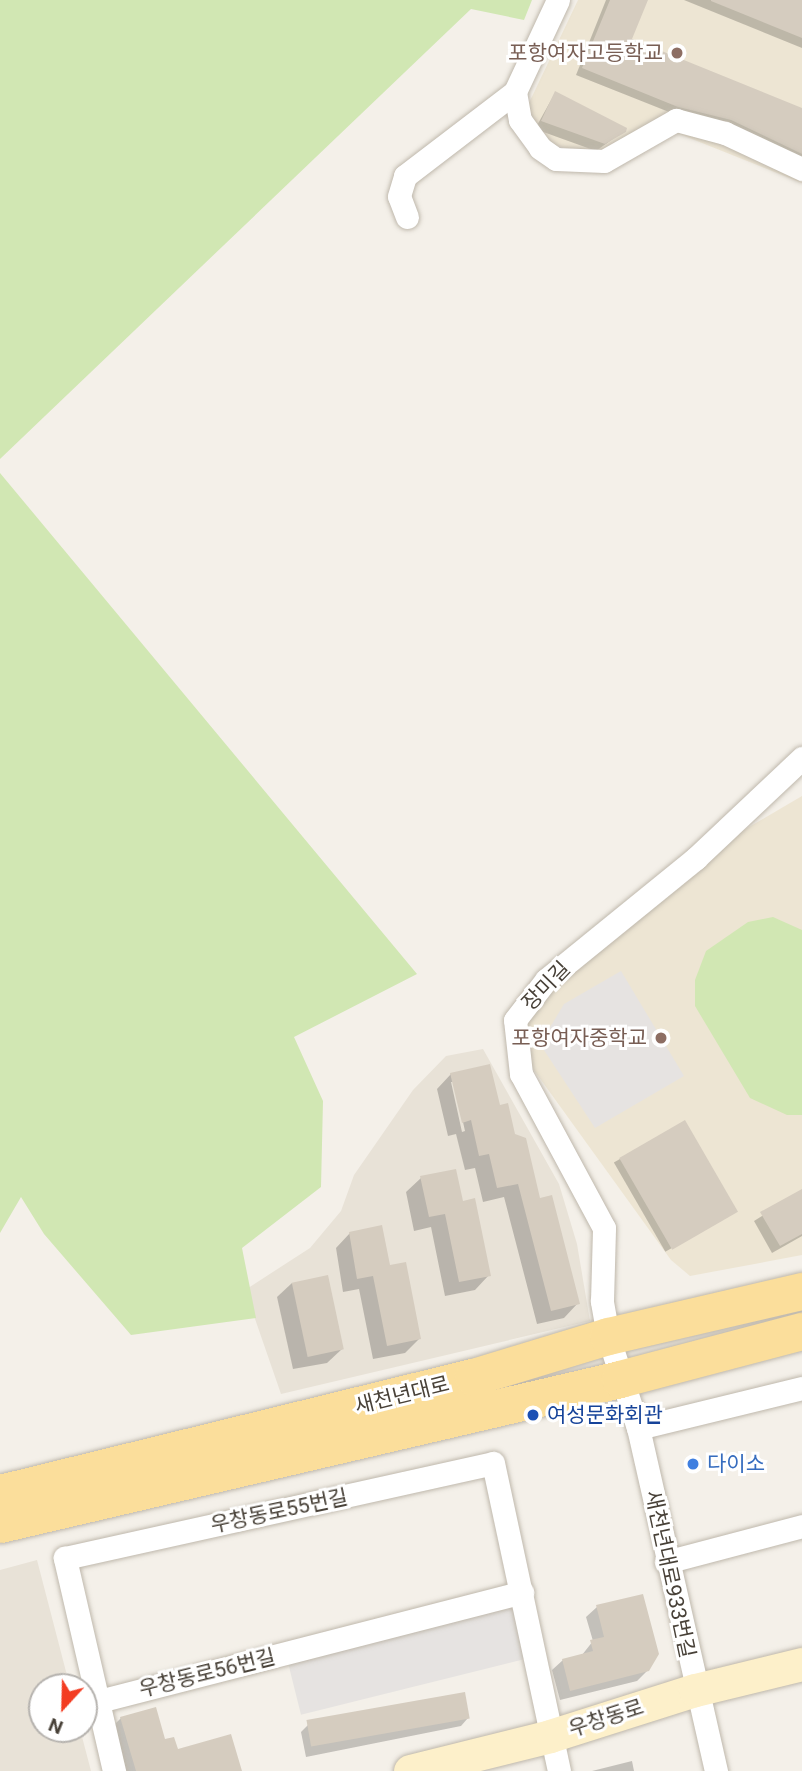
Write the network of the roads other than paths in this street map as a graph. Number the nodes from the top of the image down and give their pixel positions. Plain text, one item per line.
1 (558, 0) edge
2 (515, 92) junction
3 (802, 169) edge
4 (407, 217) dead end
5 (802, 758) edge
6 (802, 1292) edge
7 (802, 1331) edge
8 (608, 1336) junction
9 (620, 1379) junction
10 (802, 1388) edge
11 (638, 1428) junction
12 (0, 1493) edge
13 (0, 1524) edge
14 (802, 1526) edge
15 (666, 1562) junction
16 (522, 1592) junction
17 (802, 1664) edge
18 (695, 1690) junction
19 (99, 1701) junction
20 (550, 1737) junction
21 (114, 1771) edge
22 (410, 1771) edge
23 (559, 1771) edge
24 (716, 1771) edge

1 - 2 street
2 - 3 street
2 - 4 street
5 - 8 street, 장미길
6 - 8 main road, 새천년대로
7 - 9 main road, 새천년대로
8 - 9 street, 장미길
8 - 12 main road, 새천년대로
9 - 11 street, 새천년대로933번길
9 - 13 main road, 새천년대로
10 - 11 street
11 - 15 street, 새천년대로933번길
14 - 15 street
15 - 18 street, 새천년대로933번길
16 - 19 street, 우창동로56번길
16 - 19 street, 우창동로55번길
16 - 20 street
17 - 18 main road, 우창동로
18 - 20 main road, 우창동로
18 - 24 street, 새천년대로933번길
19 - 21 street
20 - 22 main road, 우창동로
20 - 23 street

